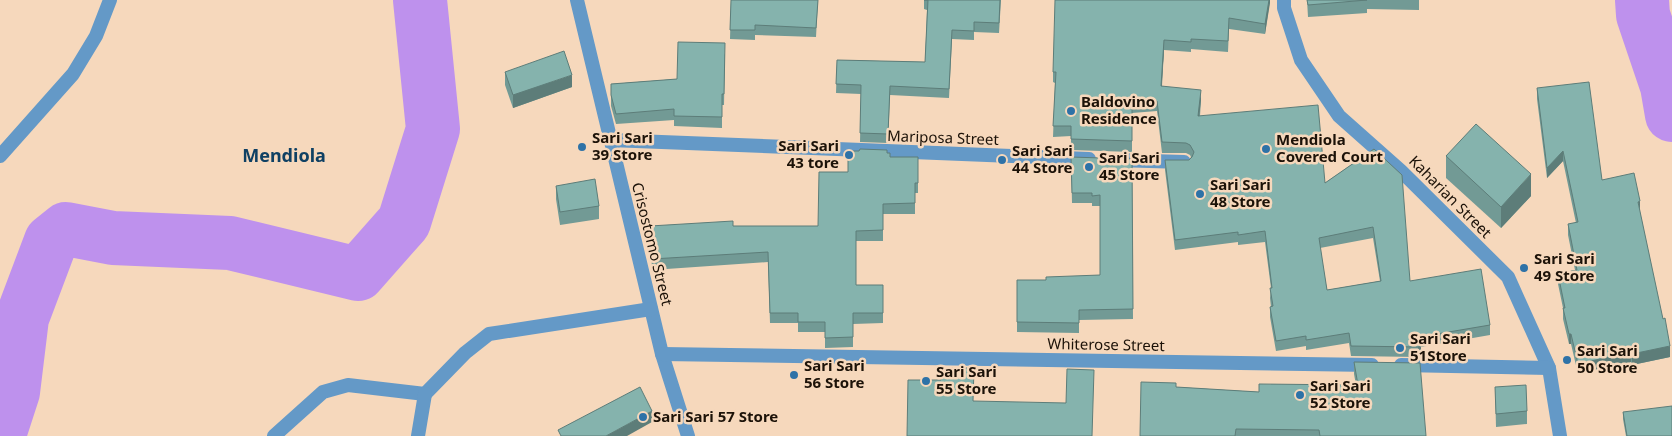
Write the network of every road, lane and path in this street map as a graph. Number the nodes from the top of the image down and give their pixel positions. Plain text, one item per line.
1 (110, 0) edge
2 (577, 0) edge
3 (1284, 0) edge
4 (610, 140) junction
5 (0, 156) edge
6 (1185, 162) edge
7 (651, 309) junction
8 (662, 354) junction
9 (1549, 368) junction
10 (425, 394) junction
11 (274, 436) edge
12 (418, 436) edge
13 (688, 436) edge
14 (1560, 436) edge

1 - 5 street
2 - 4 street, Crisostomo Street
3 - 9 street, Kaharian Street
4 - 6 street, Mariposa Street
4 - 7 street, Crisostomo Street
7 - 8 street, Crisostomo Street
7 - 10 street
8 - 9 street, Whiterose Street
8 - 13 street, Crisostomo Street
9 - 14 street, Kaharian Street
10 - 11 street
10 - 12 street

